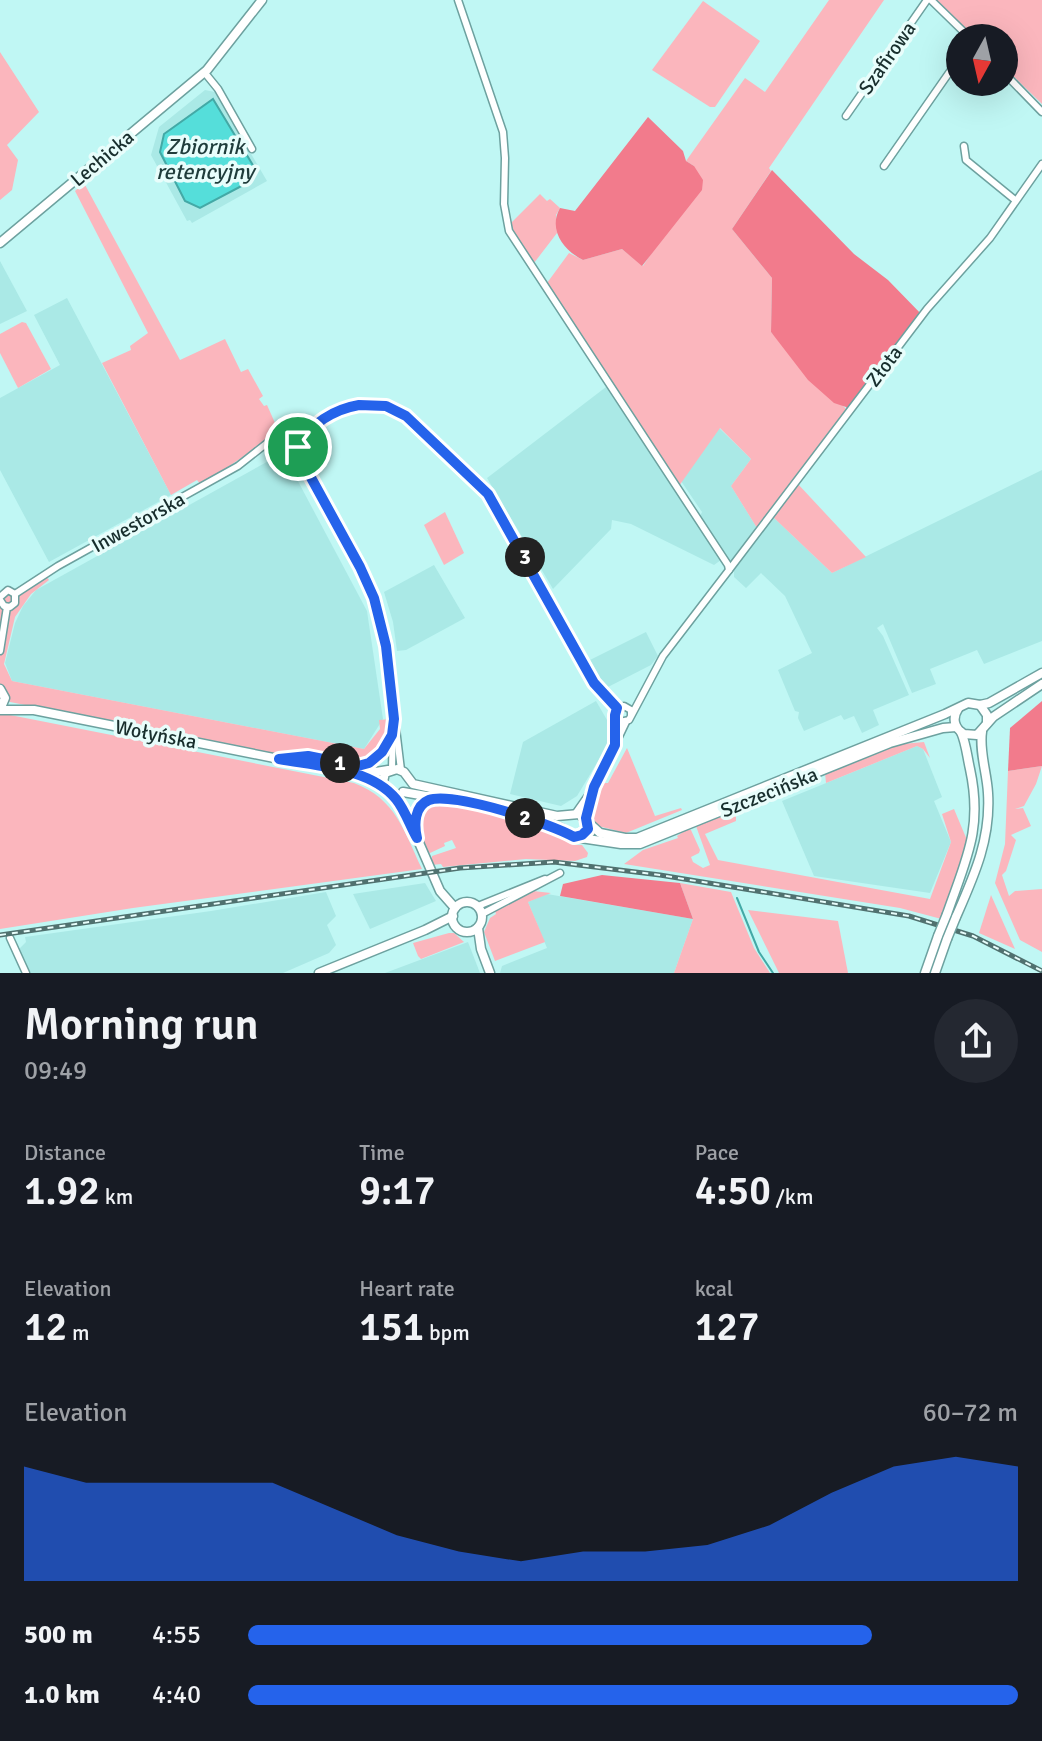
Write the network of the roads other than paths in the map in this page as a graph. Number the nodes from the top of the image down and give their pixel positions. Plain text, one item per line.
1 (262, 0) edge
2 (458, 0) edge
3 (929, 0) edge
4 (955, 24) edge
5 (205, 73) junction
6 (946, 77) edge
7 (1018, 87) edge
8 (1042, 112) edge
9 (846, 116) dead end
10 (964, 146) dead end
11 (252, 149) dead end
12 (1042, 164) edge
13 (884, 166) dead end
14 (1015, 200) junction
15 (0, 243) edge
16 (322, 420) junction
17 (298, 429) junction
18 (276, 436) junction
19 (301, 438) junction
20 (278, 446) junction
21 (298, 447) junction
22 (261, 450) junction
23 (290, 451) junction
24 (303, 463) junction
25 (729, 570) junction
26 (15, 594) junction
27 (0, 599) edge
28 (7, 607) junction
29 (0, 651) edge
30 (1042, 673) edge
31 (1042, 684) edge
32 (0, 689) edge
33 (642, 694) junction
34 (5, 698) junction
35 (980, 705) junction
36 (620, 707) junction
37 (959, 708) junction
38 (0, 710) edge
39 (34, 710) junction
40 (631, 715) junction
41 (616, 718) junction
42 (394, 719) junction
43 (626, 722) junction
44 (987, 723) junction
45 (959, 730) junction
46 (982, 732) junction
47 (392, 735) junction
48 (615, 745) junction
49 (279, 759) junction
50 (358, 766) junction
51 (395, 769) junction
52 (408, 779) junction
53 (382, 786) junction
54 (594, 787) junction
55 (399, 793) junction
56 (441, 797) junction
57 (573, 814) junction
58 (587, 821) junction
59 (567, 832) junction
60 (416, 835) junction
61 (580, 836) junction
62 (558, 874) dead end
63 (480, 910) junction
64 (456, 913) junction
65 (951, 916) junction
66 (473, 930) junction
67 (10, 938) dead end
68 (943, 938) junction
69 (26, 973) edge
70 (319, 973) edge
71 (490, 973) edge
72 (925, 973) edge
73 (935, 973) edge

1 - 5 main road, Lechicka
2 - 25 street
3 - 4 street
3 - 9 street, Szafirowa
5 - 11 street
5 - 15 main road, Lechicka
6 - 13 street
7 - 8 street
10 - 14 street
12 - 14 street, Złota
14 - 25 street, Złota
16 - 17 street
16 - 19 street
16 - 36 street
17 - 18 street
17 - 19 street
18 - 20 street
18 - 22 street, Inwestorska
19 - 21 street
20 - 22 street, Inwestorska
20 - 23 street
21 - 23 street
21 - 24 street
22 - 26 street, Inwestorska
23 - 24 street
24 - 42 street
25 - 33 street, Złota
26 - 27 street
26 - 28 street
27 - 28 street
28 - 29 street
30 - 35 main road
31 - 44 main road
32 - 34 main road
33 - 36 street
33 - 40 street, Złota
34 - 38 main road
34 - 39 main road, Wołyńska
35 - 37 main road
35 - 44 main road
36 - 40 street
36 - 41 street
37 - 45 main road
37 - 58 main road, Szczecińska
38 - 39 main road, Wołyńska
39 - 49 main road, Wołyńska
40 - 43 street, Złota
41 - 43 street
41 - 48 street
42 - 47 street
42 - 51 street
43 - 48 street, Złota
44 - 46 main road
45 - 46 main road
45 - 61 main road, Szczecińska
45 - 65 main road
46 - 65 main road
47 - 50 street
47 - 51 street
48 - 54 street, Złota
49 - 50 main road, Wołyńska
49 - 53 main road, Wołyńska
50 - 51 main road, Wołyńska
51 - 52 main road
51 - 53 main road
52 - 55 main road
52 - 57 main road
53 - 55 main road
54 - 57 street
54 - 58 street
55 - 56 main road
55 - 60 main road
56 - 59 main road
56 - 60 main road
57 - 58 main road
57 - 59 main road
58 - 61 main road
59 - 61 main road
60 - 64 main road
62 - 63 street
63 - 64 main road
63 - 66 main road
64 - 66 main road
64 - 70 main road
65 - 68 main road, bridge
66 - 71 main road
67 - 69 street
68 - 72 main road
68 - 73 main road

